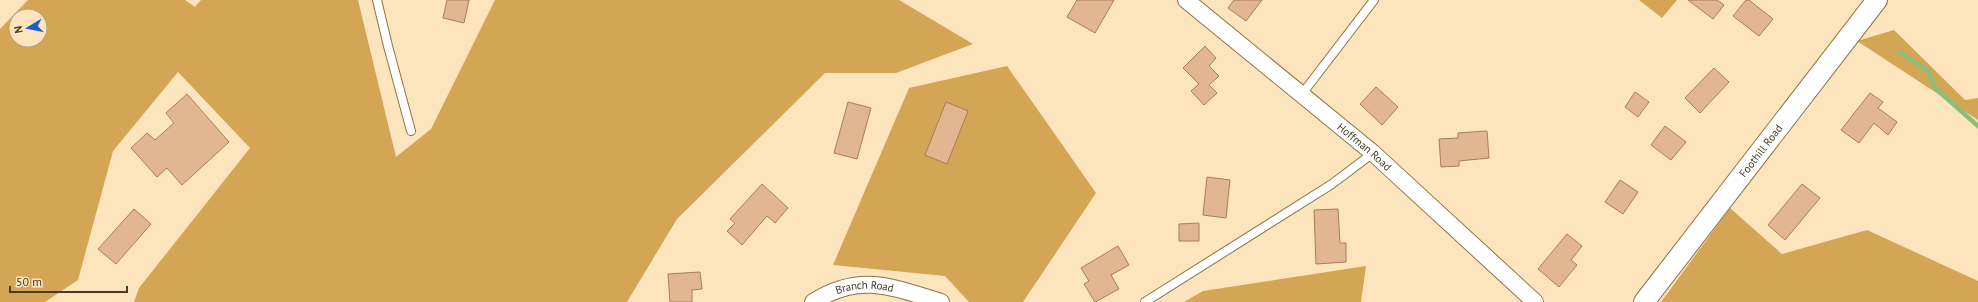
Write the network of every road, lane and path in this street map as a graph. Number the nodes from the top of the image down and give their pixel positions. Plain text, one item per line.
1 (377, 0) edge
2 (1186, 0) edge
3 (1374, 0) edge
4 (1877, 0) edge
5 (1302, 94) junction
6 (411, 131) dead end
7 (1373, 153) junction
8 (813, 302) edge
9 (941, 302) edge
10 (1145, 302) edge
11 (1535, 302) edge
12 (1644, 302) edge

1 - 6 lane
2 - 5 street, Hoffman Road
3 - 5 lane
4 - 12 street, Foothill Road
5 - 7 street, Hoffman Road
7 - 10 lane
7 - 11 street, Hoffman Road
8 - 9 street, Branch Road

